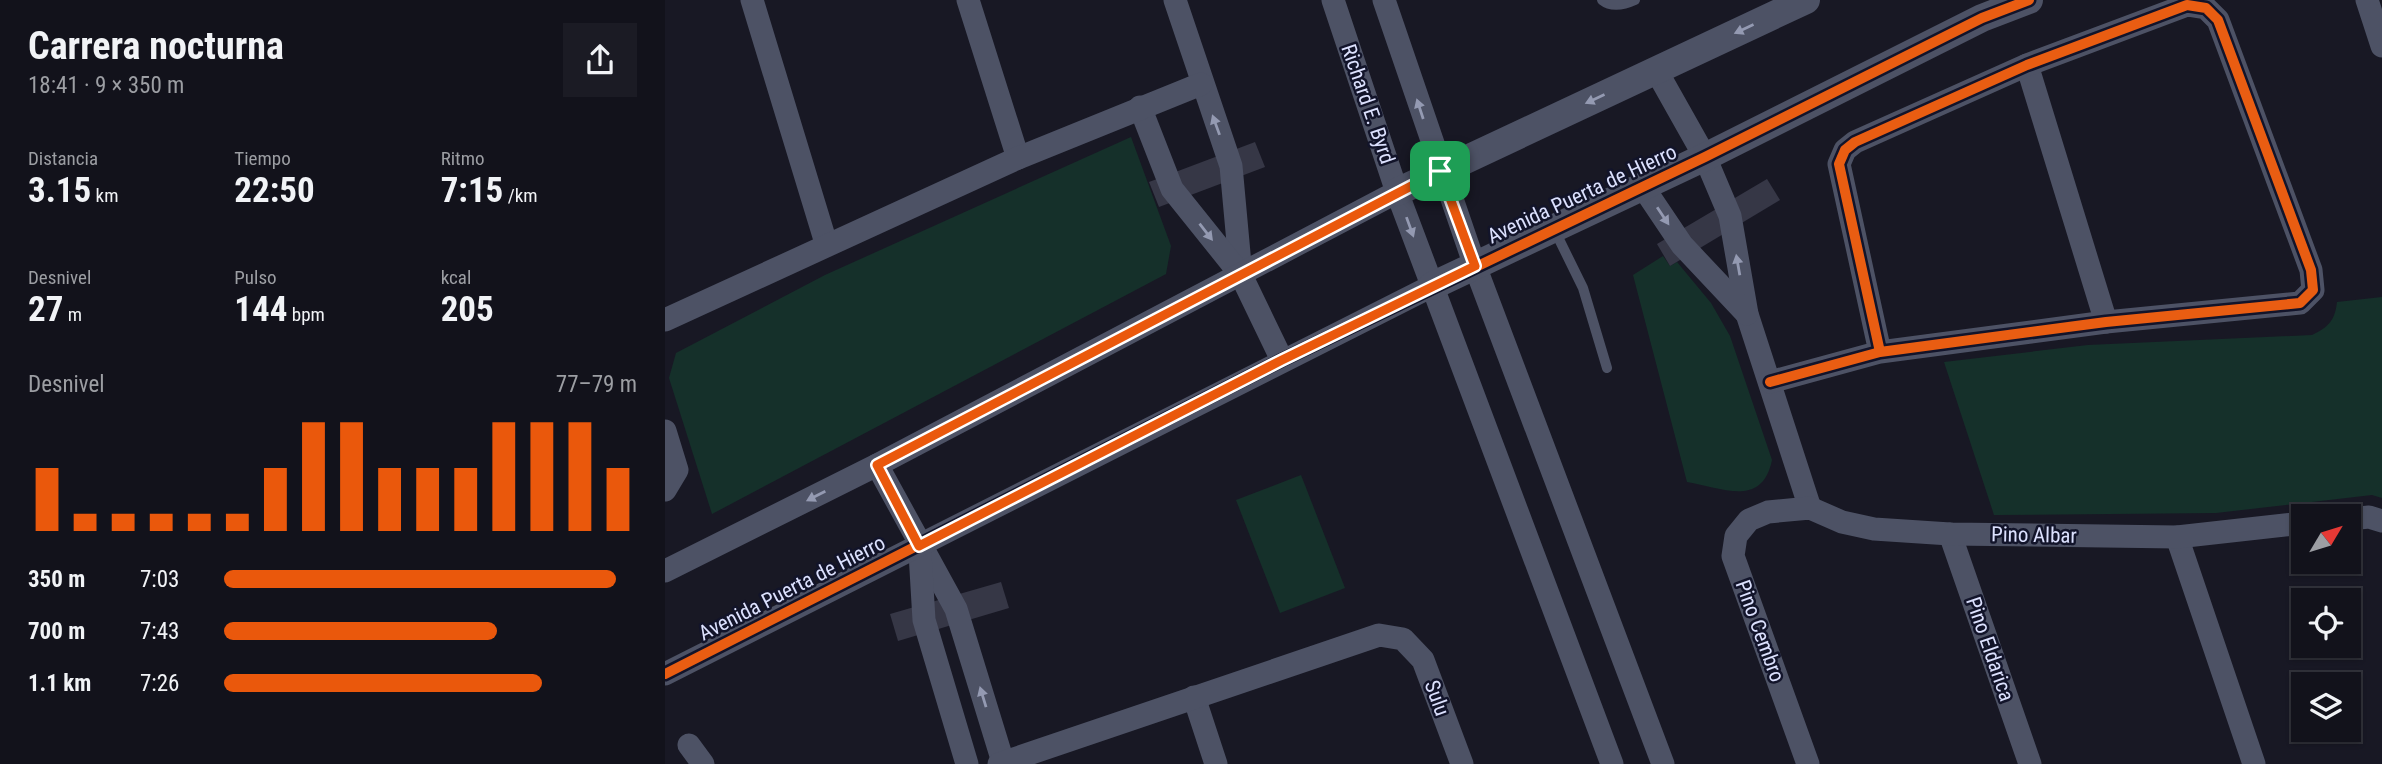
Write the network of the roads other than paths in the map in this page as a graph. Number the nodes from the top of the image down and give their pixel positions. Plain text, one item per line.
1 (752, 0) edge
2 (968, 0) edge
3 (1175, 0) edge
4 (1333, 0) edge
5 (1384, 0) edge
6 (1602, 0) edge
7 (1635, 0) edge
8 (1806, 0) edge
9 (2029, 0) edge
10 (2367, 0) edge
11 (2382, 46) edge
12 (2027, 65) junction
13 (1656, 70) junction
14 (1201, 84) junction
15 (1140, 107) junction
16 (1705, 157) junction
17 (1018, 158) junction
18 (1440, 171) junction
19 (1643, 187) junction
20 (1397, 192) junction
21 (1554, 229) junction
22 (826, 243) junction
23 (1475, 266) junction
24 (1241, 275) junction
25 (1432, 286) junction
26 (1747, 314) junction
27 (665, 320) edge
28 (2106, 322) junction
29 (1879, 352) junction
30 (1282, 360) junction
31 (1607, 368) dead end
32 (1770, 382) junction
33 (665, 431) edge
34 (877, 465) junction
35 (665, 491) edge
36 (1810, 508) junction
37 (1768, 512) joint
38 (2361, 518) edge
39 (2381, 521) edge
40 (2291, 524) edge
41 (1950, 534) junction
42 (2177, 537) junction
43 (919, 546) junction
44 (665, 571) edge
45 (665, 674) edge
46 (1193, 697) junction
47 (688, 745) dead end
48 (1001, 763) edge
49 (703, 764) edge
50 (967, 764) edge
51 (1216, 764) edge
52 (1462, 764) edge
53 (1612, 764) edge
54 (1663, 764) edge
55 (1808, 764) edge
56 (2030, 764) edge
57 (2254, 764) edge

1 - 22 street
2 - 17 street
3 - 14 street
4 - 20 street, Richard E. Byrd
18 -> 5 street
6 - 7 lane
8 -> 13 street
9 - 16 street, Avenida Puerta de Hierro
10 - 11 street
12 - 28 street
12 - 28 street
12 - 29 street
13 - 16 street
13 -> 18 street
14 - 15 street
24 -> 14 street
15 - 17 street
15 -> 24 street
16 - 19 street, Avenida Puerta de Hierro
26 -> 16 street
17 - 22 street
18 - 20 street
18 - 23 street
19 - 21 street, Avenida Puerta de Hierro
19 -> 26 street
20 - 24 street
20 -> 25 street, Richard E. Byrd
21 - 23 street, Avenida Puerta de Hierro
21 - 31 lane
22 - 27 street
23 - 25 street, Avenida Puerta de Hierro
23 - 54 street
24 - 30 street
24 - 34 street
25 - 30 street, Avenida Puerta de Hierro
25 - 53 street, Richard E. Byrd
26 - 32 street
28 - 29 street
29 - 32 street
30 - 43 street, Avenida Puerta de Hierro
32 - 36 street
33 - 35 street
34 - 43 street
34 -> 44 street
36 - 37 street, Pino Albar
36 - 41 street, Pino Albar
37 - 55 street, Pino Cembro
38 - 39 street
40 - 42 street, Pino Albar
41 - 42 street, Pino Albar
41 - 56 street, Pino Eldarica
42 - 57 street
43 - 45 street, Avenida Puerta de Hierro
48 -> 43 street
43 - 50 street
46 - 48 street
46 - 51 street
46 - 52 street, Sulu
47 - 49 street

